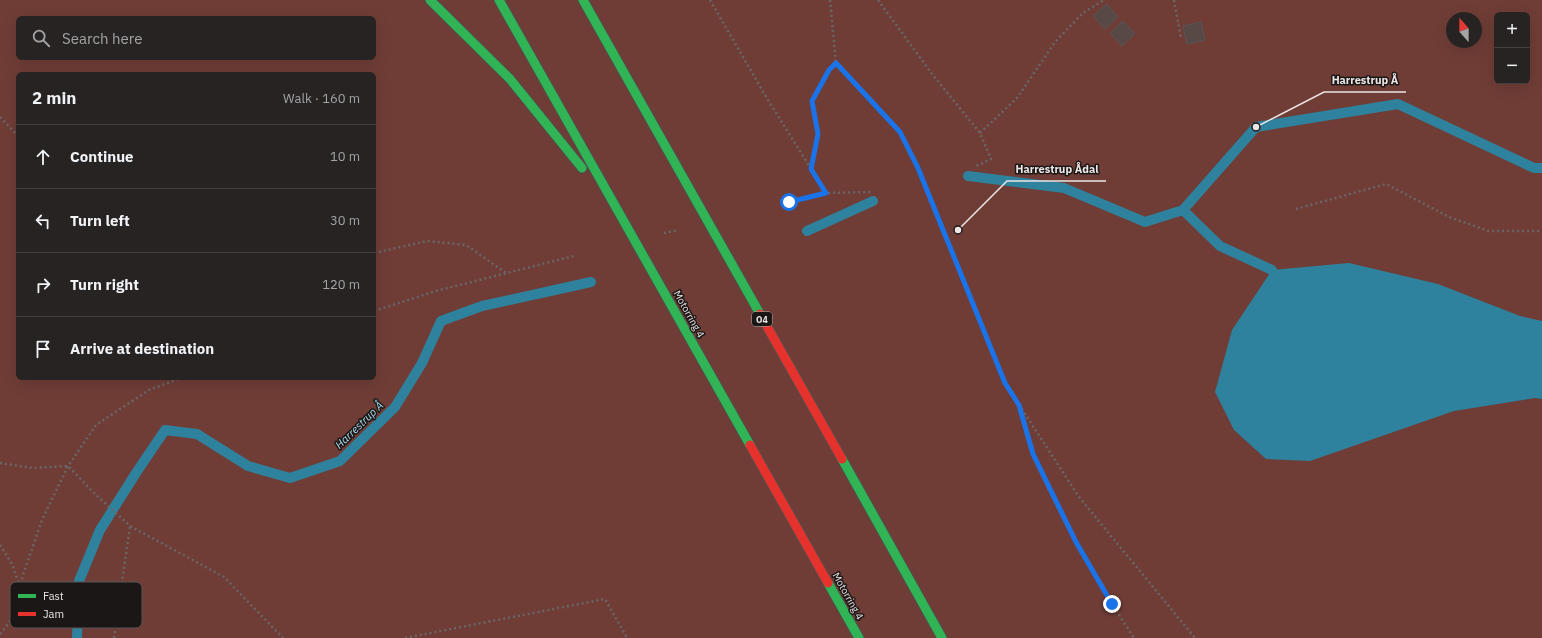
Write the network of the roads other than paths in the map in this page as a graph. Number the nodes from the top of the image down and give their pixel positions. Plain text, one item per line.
1 (430, 0) edge
2 (499, 0) edge
3 (583, 0) edge
4 (620, 214) junction
5 (859, 638) edge
6 (942, 638) edge

1 - 4 highway
2 - 4 highway, Motorring 4
3 - 6 highway, O4
4 - 5 highway, Motorring 4

